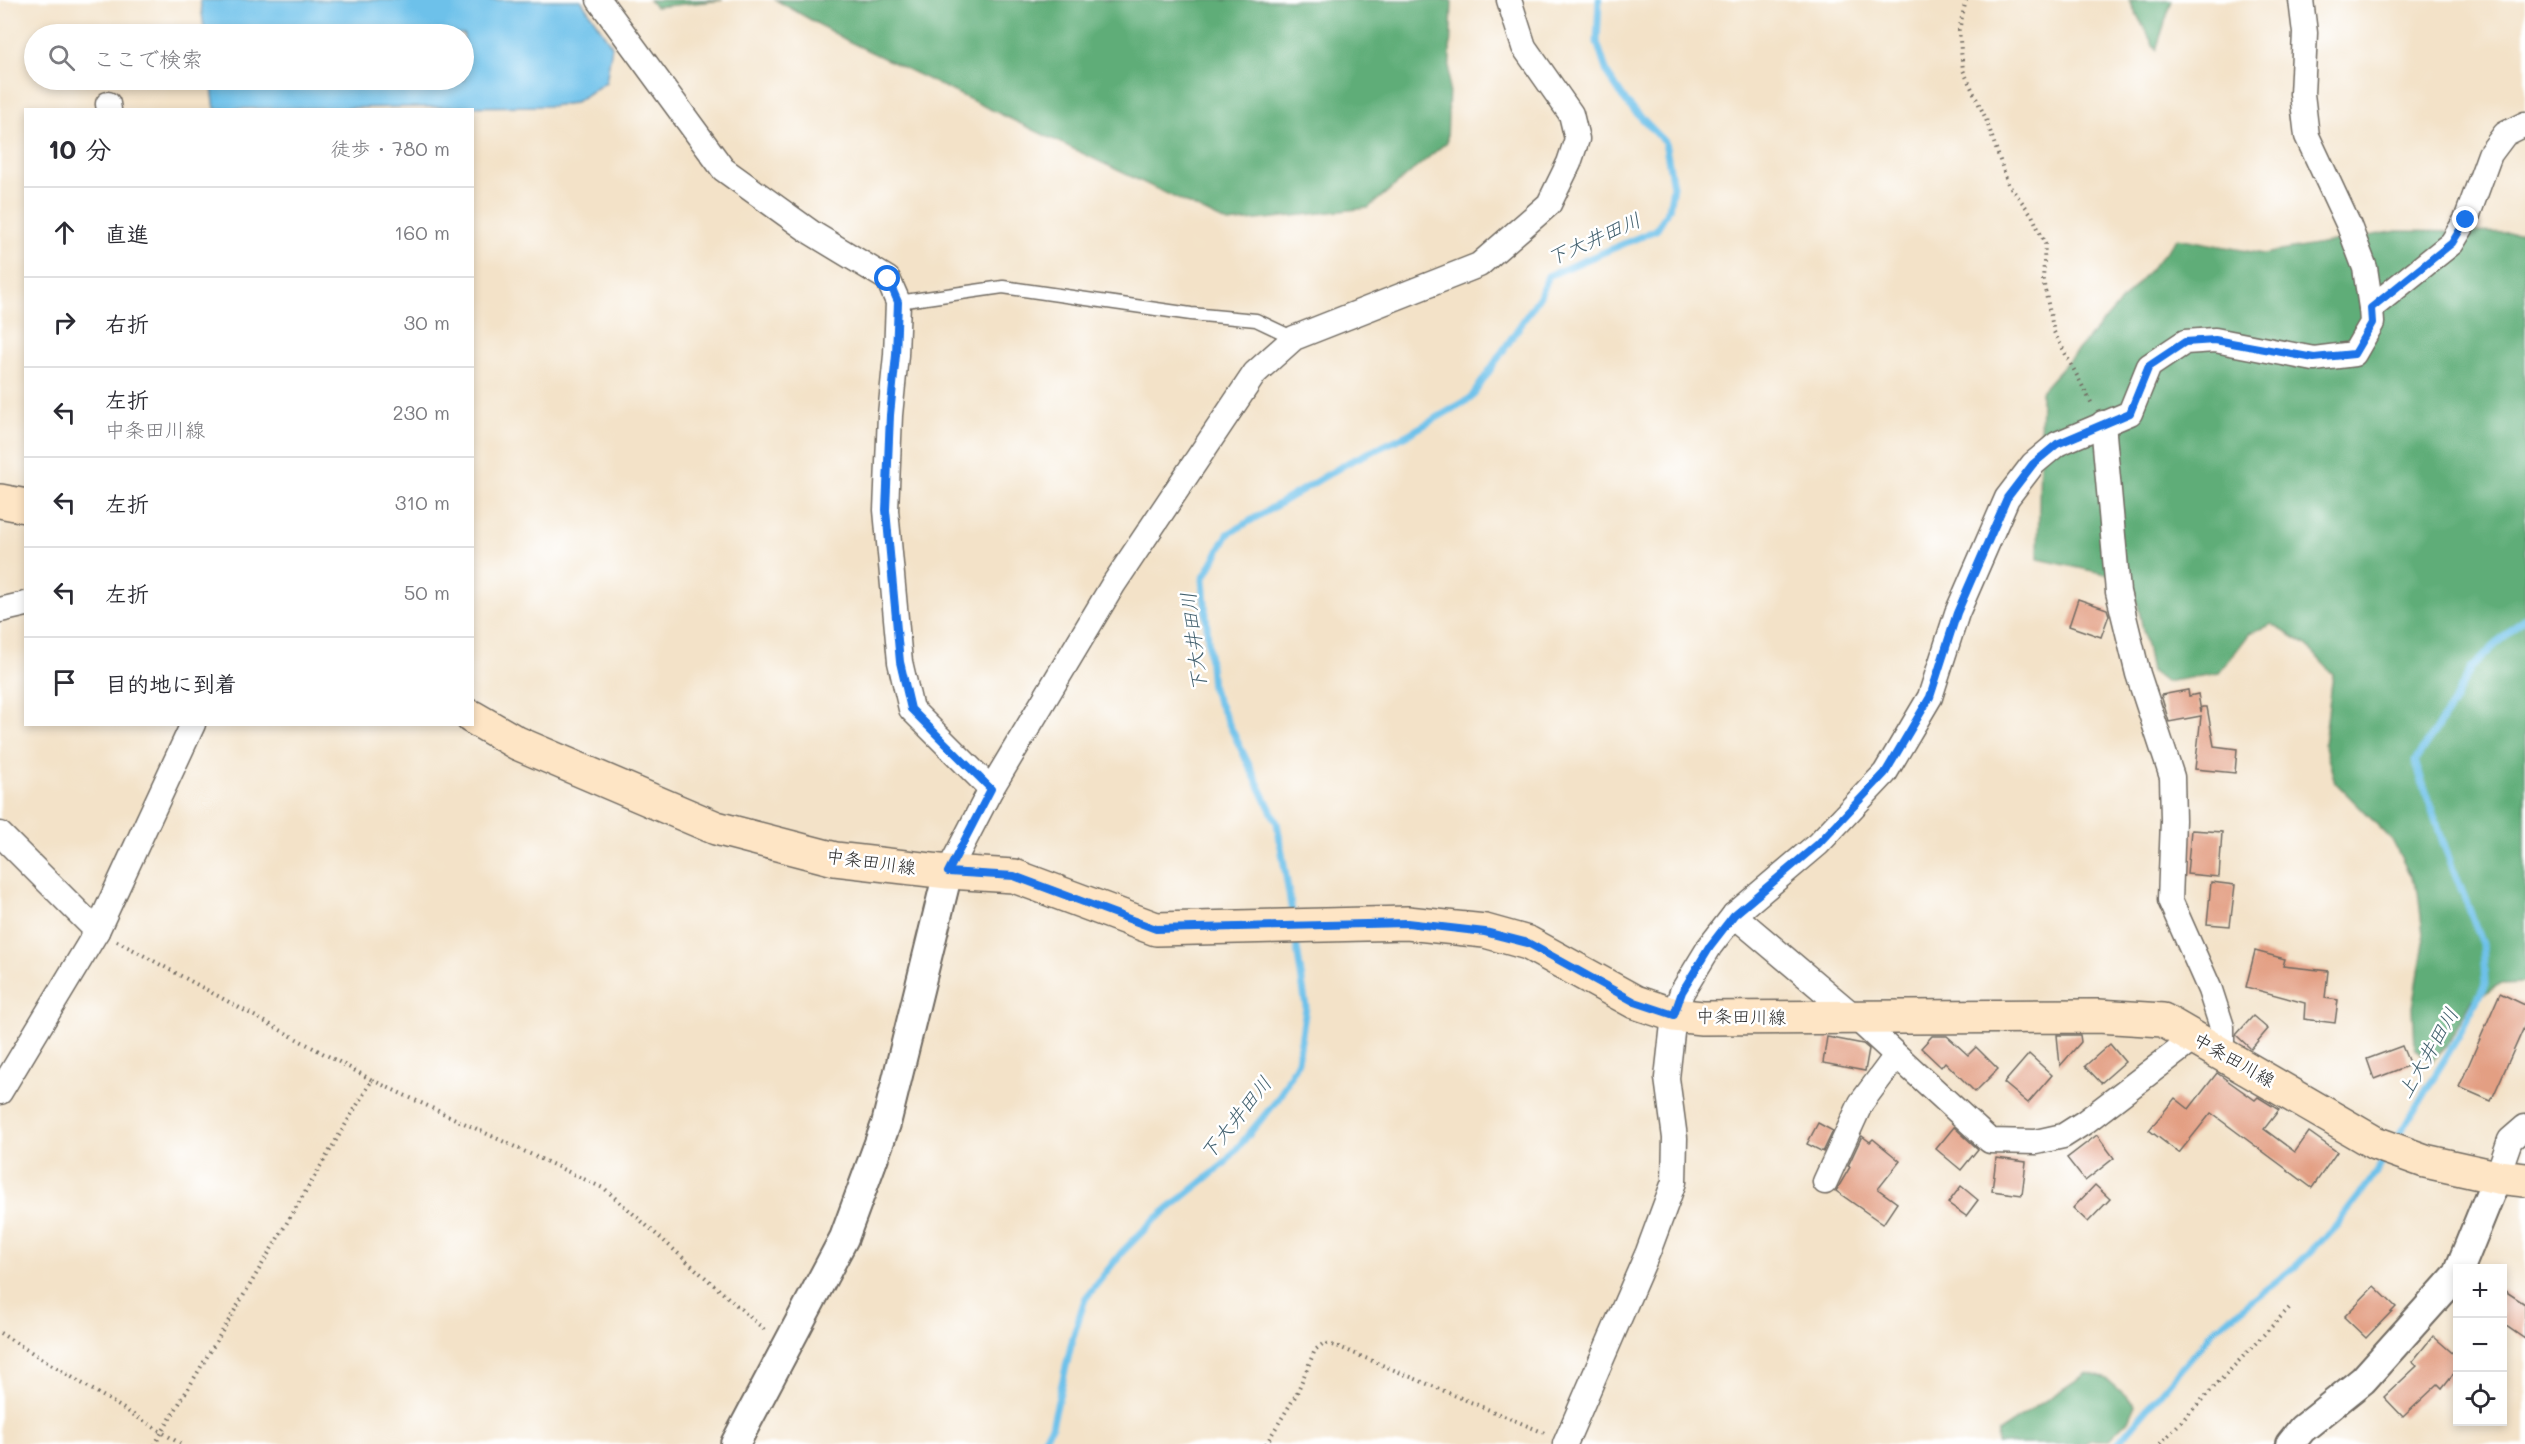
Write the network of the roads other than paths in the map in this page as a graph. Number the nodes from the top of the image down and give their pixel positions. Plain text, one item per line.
1 (599, 0) edge
2 (1509, 0) edge
3 (2301, 0) edge
4 (2525, 124) edge
5 (898, 302) junction
6 (2371, 308) junction
7 (1294, 338) junction
8 (2103, 423) junction
9 (0, 501) edge
10 (24, 506) edge
11 (24, 604) edge
12 (0, 610) edge
13 (474, 718) edge
14 (193, 726) edge
15 (991, 789) junction
16 (0, 834) edge
17 (948, 872) junction
18 (1734, 915) junction
19 (98, 931) junction
20 (1674, 1015) junction
21 (1856, 1018) junction
22 (2209, 1045) junction
23 (1896, 1056) junction
24 (0, 1092) edge
25 (2525, 1127) edge
26 (2511, 1178) edge
27 (1826, 1182) dead end
28 (2463, 1264) edge
29 (2453, 1279) edge
30 (1566, 1443) edge
31 (735, 1444) edge
32 (2290, 1444) edge

1 - 5 street
2 - 7 street
3 - 6 street
4 - 6 street
5 - 7 lane
5 - 15 street
6 - 8 street
7 - 15 street
8 - 18 street
8 - 22 street
9 - 10 main road
11 - 12 street
13 - 17 main road, 中条田川線
14 - 19 street
15 - 17 street
16 - 19 street
17 - 20 main road, 中条田川線
17 - 31 street
18 - 20 street
18 - 21 street
19 - 24 street
20 - 21 main road, 中条田川線
20 - 30 street
21 - 22 main road, 中条田川線
21 - 23 street
22 - 23 street
22 - 26 main road, 中条田川線
23 - 27 street
25 - 26 street
26 - 28 street
29 - 32 street

